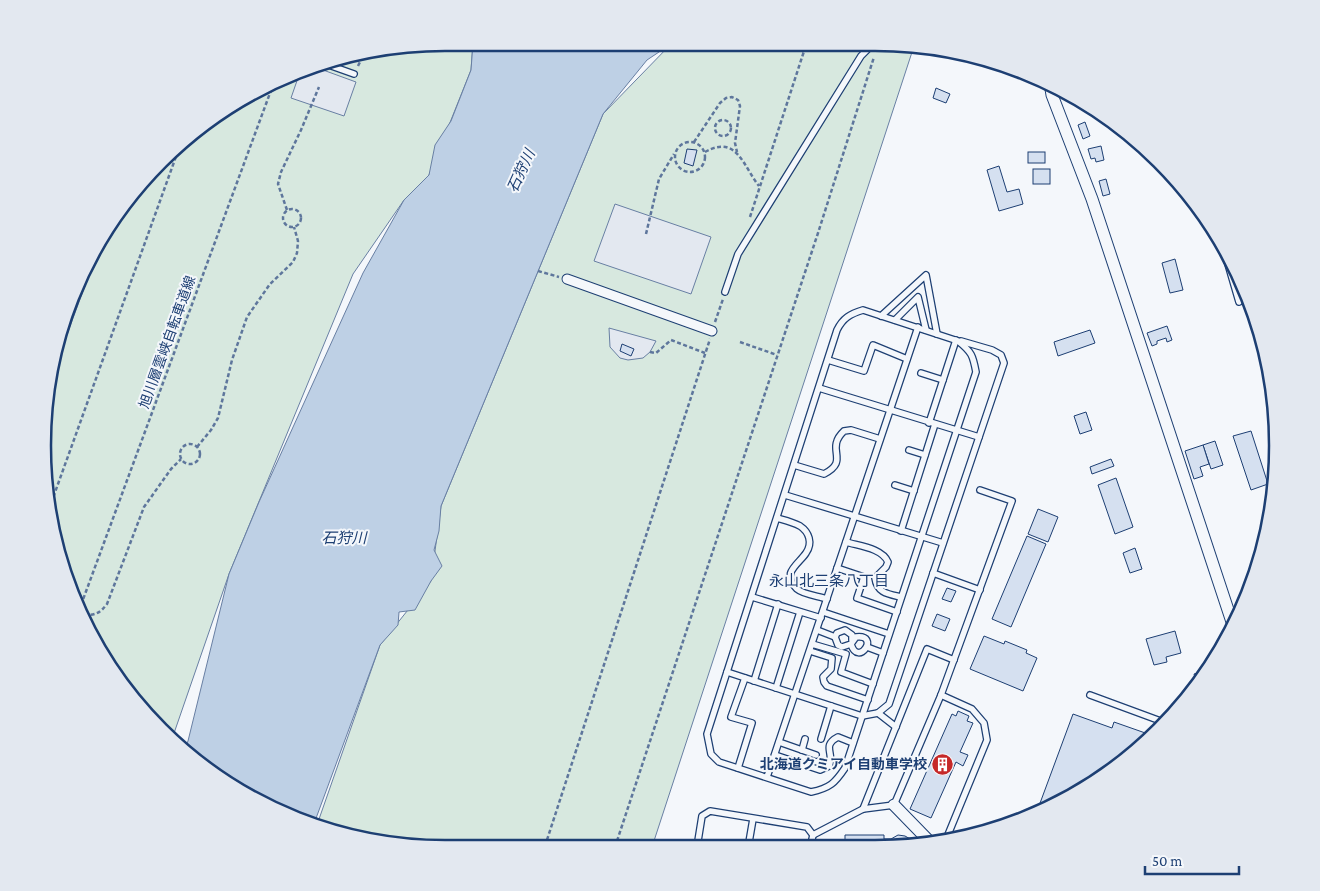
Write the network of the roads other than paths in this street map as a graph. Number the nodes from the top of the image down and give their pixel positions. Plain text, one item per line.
1 (866, 51) edge
2 (335, 67) edge
3 (354, 74) dead end
4 (1052, 93) edge
5 (567, 280) road end
6 (1233, 282) edge
7 (725, 292) road end
8 (1239, 302) dead end
9 (881, 316) junction
10 (895, 320) junction
11 (918, 327) junction
12 (926, 330) junction
13 (712, 331) road end
14 (937, 334) junction
15 (957, 340) junction
16 (907, 359) junction
17 (828, 360) junction
18 (921, 373) dead end
19 (943, 380) junction
20 (819, 388) junction
21 (890, 410) junction
22 (932, 424) junction
23 (956, 431) junction
24 (979, 437) junction
25 (880, 439) junction
26 (909, 450) dead end
27 (926, 455) junction
28 (794, 464) junction
29 (896, 485) dead end
30 (980, 490) dead end
31 (914, 491) junction
32 (784, 495) junction
33 (855, 516) junction
34 (777, 518) junction
35 (901, 530) junction
36 (921, 536) junction
37 (846, 542) junction
38 (943, 543) junction
39 (837, 568) junction
40 (933, 573) junction
41 (980, 590) junction
42 (752, 596) junction
43 (901, 597) junction
44 (827, 599) junction
45 (778, 604) junction
46 (800, 612) junction
47 (897, 612) junction
48 (822, 615) junction
49 (1230, 616) edge
50 (817, 630) junction
51 (889, 634) junction
52 (835, 637) junction
53 (852, 642) junction
54 (812, 644) junction
55 (867, 647) junction
56 (810, 651) junction
57 (883, 652) junction
58 (954, 660) junction
59 (727, 672) junction
60 (745, 678) junction
61 (754, 681) junction
62 (873, 684) junction
63 (776, 688) junction
64 (795, 694) junction
65 (941, 694) junction
66 (1090, 695) dead end
67 (868, 700) junction
68 (831, 706) junction
69 (878, 713) junction
70 (862, 716) junction
71 (1157, 720) edge
72 (817, 724) dead end
73 (825, 726) junction
74 (896, 728) junction
75 (821, 738) dead end
76 (805, 739) dead end
77 (779, 742) junction
78 (853, 742) junction
79 (802, 750) junction
80 (775, 755) junction
81 (816, 755) dead end
82 (738, 768) junction
83 (767, 777) junction
84 (894, 805) junction
85 (863, 809) junction
86 (753, 819) junction
87 (949, 832) edge
88 (812, 835) junction
89 (924, 836) edge
90 (699, 840) edge
91 (749, 840) edge
92 (811, 840) edge

1 - 7 lane
2 - 3 lane
4 - 49 street
5 - 13 street
6 - 8 lane
9 - 10 lane
9 - 14 lane
9 - 17 lane
10 - 11 lane
10 - 12 lane
11 - 12 lane
11 - 16 lane
12 - 14 lane
14 - 15 lane
15 - 19 lane
15 - 23 lane
15 - 24 lane
16 - 17 lane
16 - 21 lane
17 - 20 lane
18 - 19 lane
19 - 22 lane
20 - 21 lane
20 - 28 lane
21 - 22 lane
21 - 25 lane
22 - 23 lane
22 - 27 lane
23 - 24 lane
23 - 36 lane
24 - 38 lane
25 - 28 lane
25 - 33 lane
26 - 27 lane
27 - 31 lane
28 - 32 lane
29 - 31 lane
30 - 41 lane
31 - 35 lane
32 - 33 lane
32 - 34 lane
33 - 35 lane
33 - 37 lane
34 - 42 lane
34 - 44 lane
35 - 36 lane
36 - 38 lane
36 - 43 lane
37 - 39 lane
37 - 43 lane
38 - 40 lane
39 - 44 lane
39 - 47 lane
40 - 41 lane
40 - 69 lane
41 - 58 lane
42 - 45 lane
42 - 59 lane
43 - 47 lane
44 - 48 lane
45 - 46 lane
45 - 61 lane
46 - 48 lane
46 - 63 lane
47 - 51 lane
48 - 50 lane
48 - 51 lane
50 - 52 lane
50 - 54 lane
51 - 57 lane
52 - 53 lane
52 - 53 lane
53 - 55 lane
53 - 55 lane
54 - 56 lane
54 - 62 lane
55 - 57 lane
56 - 64 lane
56 - 67 lane
57 - 62 lane
58 - 65 lane
58 - 74 lane
59 - 60 lane
59 - 82 lane
60 - 61 lane
60 - 82 lane
61 - 63 lane
62 - 67 lane
63 - 64 lane
64 - 68 lane
64 - 77 lane
65 - 84 lane
65 - 87 lane
66 - 71 lane
67 - 70 lane
68 - 70 lane
68 - 73 lane
69 - 70 lane
69 - 74 lane
70 - 78 lane
72 - 73 lane
73 - 75 lane
74 - 85 lane
76 - 79 lane
77 - 79 lane
77 - 80 lane
78 - 80 lane
78 - 83 lane
79 - 81 lane
80 - 83 lane
82 - 83 lane
84 - 85 lane
84 - 89 street
85 - 88 lane
86 - 88 lane
86 - 90 lane
86 - 91 lane
88 - 92 lane

